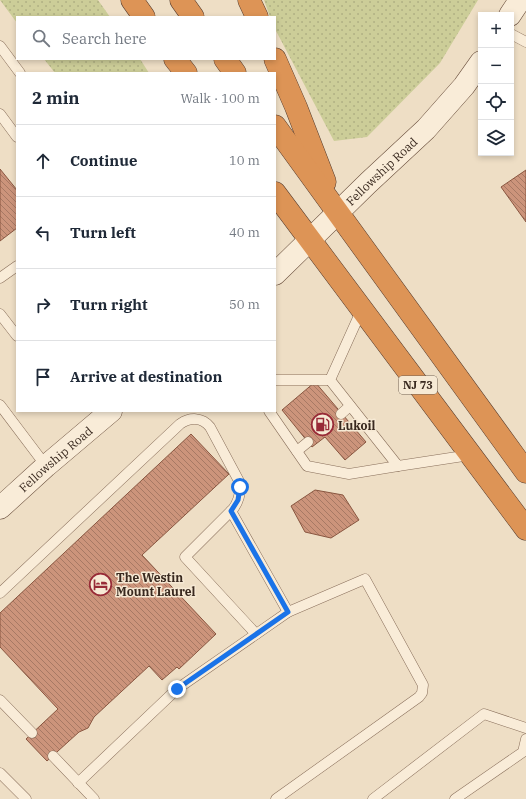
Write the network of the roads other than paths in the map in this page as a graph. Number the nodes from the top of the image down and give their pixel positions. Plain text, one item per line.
1 (132, 0) edge
2 (181, 0) edge
3 (198, 0) edge
4 (250, 0) edge
5 (520, 0) edge
6 (512, 12) edge
7 (143, 16) edge
8 (192, 16) edge
9 (208, 16) edge
10 (257, 16) edge
11 (514, 36) edge
12 (526, 42) edge
13 (0, 46) edge
14 (176, 60) edge
15 (226, 60) edge
16 (235, 60) edge
17 (275, 60) edge
18 (478, 66) edge
19 (19, 72) edge
20 (185, 72) edge
21 (234, 72) edge
22 (242, 72) edge
23 (0, 114) edge
24 (276, 127) edge
25 (16, 136) edge
26 (276, 195) edge
27 (337, 213) junction
28 (310, 241) junction
29 (16, 267) edge
30 (276, 273) edge
31 (0, 278) edge
32 (362, 309) junction
33 (0, 314) edge
34 (16, 335) edge
35 (276, 380) edge
36 (330, 380) junction
37 (0, 405) edge
38 (350, 406) junction
39 (110, 412) edge
40 (270, 412) edge
41 (342, 414) dead end
42 (187, 415) edge
43 (308, 442) dead end
44 (297, 451) junction
45 (470, 456) junction
46 (46, 466) junction
47 (398, 466) junction
48 (526, 472) edge
49 (0, 508) edge
50 (231, 511) junction
51 (526, 529) edge
52 (0, 593) edge
53 (288, 612) junction
54 (256, 634) junction
55 (0, 700) edge
56 (526, 728) edge
57 (32, 733) dead end
58 (526, 739) edge
59 (525, 753) edge
60 (53, 756) dead end
61 (0, 773) edge
62 (78, 783) junction
63 (26, 799) edge
64 (94, 799) edge
65 (276, 799) edge
66 (372, 799) edge
67 (455, 799) edge

1 - 7 highway
2 - 8 highway
3 - 9 highway
4 - 10 highway
5 - 6 street
11 - 12 lane
13 - 19 lane
14 - 20 highway
15 - 21 highway
16 - 22 highway
17 - 27 highway
18 - 27 street, Fellowship Road
23 - 25 lane
24 - 27 highway, NJ 73
26 - 28 highway, NJ 73
27 - 28 street, Fellowship Road
27 - 48 highway, NJ 73
28 - 30 street, Fellowship Road
28 - 32 highway, NJ 73
29 - 31 lane
32 - 36 lane
32 - 45 highway, NJ 73
33 - 34 lane
35 - 36 lane
36 - 38 lane
37 - 46 lane
38 - 41 lane
38 - 47 lane
39 - 46 street, Fellowship Road
40 - 44 lane
42 - 50 lane
42 - 52 lane
43 - 44 lane
44 - 47 lane
45 - 47 lane
45 - 51 highway, NJ 73
46 - 49 street, Fellowship Road
50 - 53 lane
50 - 54 lane
53 - 54 lane
53 - 65 lane
54 - 62 lane
55 - 57 lane
56 - 66 lane
58 - 59 lane
59 - 67 lane
60 - 62 lane
61 - 63 lane
62 - 64 lane

